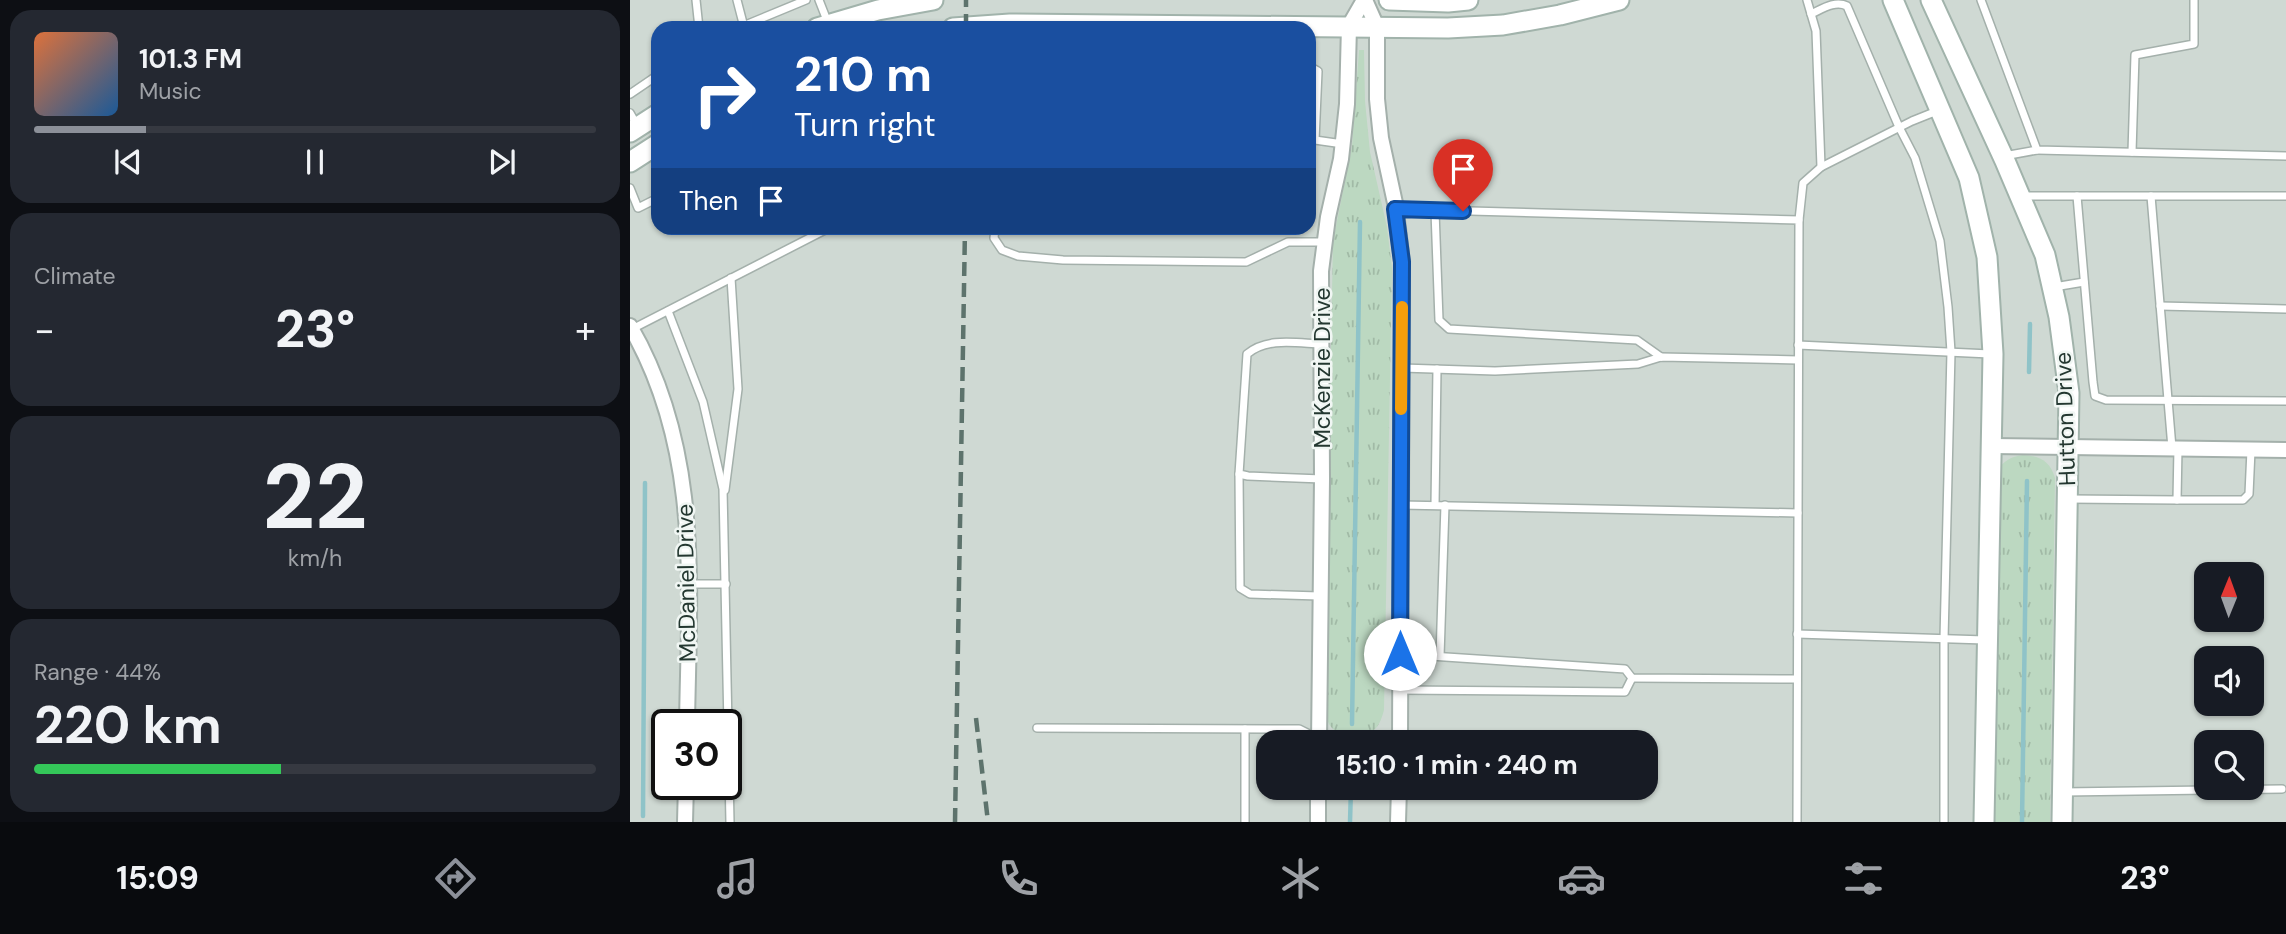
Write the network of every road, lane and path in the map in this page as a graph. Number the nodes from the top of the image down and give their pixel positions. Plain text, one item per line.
1 (696, 0) edge
2 (737, 0) edge
3 (806, 0) edge
4 (819, 0) edge
5 (933, 0) edge
6 (1364, 0) edge
7 (1389, 0) edge
8 (1468, 0) edge
9 (1619, 0) edge
10 (1807, 0) edge
11 (1893, 0) edge
12 (1931, 0) edge
13 (1940, 0) edge
14 (1981, 0) edge
15 (2194, 0) edge
16 (1811, 14) junction
17 (698, 21) edge
18 (741, 21) edge
19 (756, 21) edge
20 (822, 21) edge
21 (840, 21) edge
22 (1316, 26) edge
23 (1349, 26) junction
24 (1377, 27) junction
25 (1948, 38) junction
26 (1316, 70) edge
27 (651, 80) edge
28 (630, 94) edge
29 (1940, 110) junction
30 (651, 117) edge
31 (1316, 117) edge
32 (633, 124) edge
33 (1899, 127) junction
34 (1316, 140) edge
35 (1343, 144) junction
36 (651, 148) edge
37 (2037, 150) junction
38 (2132, 152) junction
39 (2003, 156) junction
40 (2286, 156) edge
41 (630, 162) edge
42 (1821, 167) junction
43 (630, 188) edge
44 (2020, 196) junction
45 (2077, 196) junction
46 (2151, 196) junction
47 (2286, 196) edge
48 (651, 202) edge
49 (1395, 209) junction
50 (1435, 211) junction
51 (1799, 220) junction
52 (815, 235) edge
53 (995, 235) edge
54 (1325, 242) junction
55 (731, 278) junction
56 (2084, 282) junction
57 (2052, 287) junction
58 (2160, 306) junction
59 (2286, 309) edge
60 (668, 311) junction
61 (631, 328) edge
62 (1321, 344) junction
63 (1798, 345) junction
64 (1951, 352) junction
65 (1993, 354) junction
66 (1661, 356) junction
67 (1798, 360) junction
68 (1402, 368) junction
69 (1437, 369) junction
70 (2168, 400) junction
71 (2286, 401) edge
72 (1991, 446) junction
73 (2069, 447) junction
74 (2175, 448) junction
75 (2250, 449) junction
76 (2286, 450) edge
77 (1239, 474) junction
78 (1322, 479) junction
79 (723, 499) junction
80 (2068, 499) junction
81 (2177, 499) junction
82 (1401, 505) junction
83 (1435, 505) junction
84 (1445, 505) junction
85 (1798, 513) junction
86 (689, 584) junction
87 (726, 584) junction
88 (1319, 596) junction
89 (1797, 634) junction
90 (1944, 639) junction
91 (1987, 640) junction
92 (1400, 654) junction
93 (1440, 656) junction
94 (1632, 678) junction
95 (1797, 679) junction
96 (1400, 690) junction
97 (687, 709) edge
98 (1037, 728) dead end
99 (1245, 729) junction
100 (1301, 730) edge
101 (1319, 730) edge
102 (1400, 730) edge
103 (2282, 789) dead end
104 (2062, 792) junction
105 (686, 800) edge
106 (1318, 800) edge
107 (1399, 800) edge
108 (685, 822) edge
109 (730, 822) edge
110 (1245, 822) edge
111 (1318, 822) edge
112 (1398, 822) edge
113 (1797, 822) edge
114 (1944, 822) edge
115 (1984, 822) edge
116 (2062, 822) edge

1 - 17 lane
2 - 18 lane
3 - 19 lane
4 - 20 lane
5 - 21 street
6 - 23 street, McKenzie Drive
6 - 24 street, McKenzie Drive
7 - 8 street
9 - 24 street
10 - 16 lane
11 - 29 street
12 - 25 street, Hutton Drive
13 - 25 street
14 - 37 lane
15 - 38 lane
16 - 33 lane
16 - 42 lane
22 - 23 street
23 - 24 street
23 - 35 street, McKenzie Drive
24 - 49 street, McKenzie Drive
25 - 39 street, Hutton Drive
26 - 31 lane
27 - 28 lane
29 - 33 lane
29 - 65 street
30 - 32 street
33 - 42 lane
33 - 64 lane
34 - 35 lane
35 - 54 street, McKenzie Drive
36 - 41 street
37 - 38 lane
37 - 39 lane
38 - 40 lane
39 - 44 street, Hutton Drive
42 - 51 lane
43 - 48 lane
44 - 45 lane
44 - 57 street, Hutton Drive
45 - 46 lane
45 - 56 lane
46 - 47 lane
46 - 58 lane
49 - 50 lane
49 - 68 street, McKenzie Drive
50 - 51 lane
50 - 66 lane
51 - 63 lane
52 - 55 lane
53 - 54 lane
54 - 62 street, McKenzie Drive
55 - 60 lane
55 - 79 lane
56 - 57 lane
56 - 70 lane
57 - 73 street, Hutton Drive
58 - 59 lane
58 - 70 lane
60 - 61 lane
60 - 79 lane
61 - 86 street, McDaniel Drive
62 - 77 lane
62 - 78 street, McKenzie Drive
63 - 64 lane
63 - 67 lane
64 - 65 lane
64 - 90 lane
65 - 72 street
66 - 67 lane
66 - 69 lane
67 - 85 lane
68 - 69 lane
68 - 82 street, McKenzie Drive
69 - 83 lane
70 - 71 lane
70 - 74 lane
72 - 73 street
72 - 91 street
73 - 74 street
73 - 80 street, Hutton Drive
74 - 75 street
74 - 81 lane
75 - 76 street
75 - 81 lane
77 - 78 lane
77 - 88 lane
78 - 88 street, McKenzie Drive
79 - 87 lane
80 - 81 lane
80 - 104 street, Hutton Drive
82 - 83 lane
82 - 92 street, McKenzie Drive
83 - 84 lane
84 - 85 lane
84 - 93 lane
85 - 89 lane
86 - 87 lane
86 - 97 street, McDaniel Drive
87 - 109 lane
88 - 101 street, McKenzie Drive
89 - 90 lane
89 - 95 lane
90 - 91 lane
90 - 114 lane
91 - 115 street
92 - 93 lane
92 - 96 street, McKenzie Drive
93 - 94 lane
94 - 95 lane
94 - 96 lane
95 - 113 lane
96 - 102 street, McKenzie Drive
98 - 99 lane
99 - 100 lane
99 - 110 lane
103 - 104 lane
104 - 116 street, Hutton Drive
105 - 108 street
106 - 111 street
107 - 112 street

